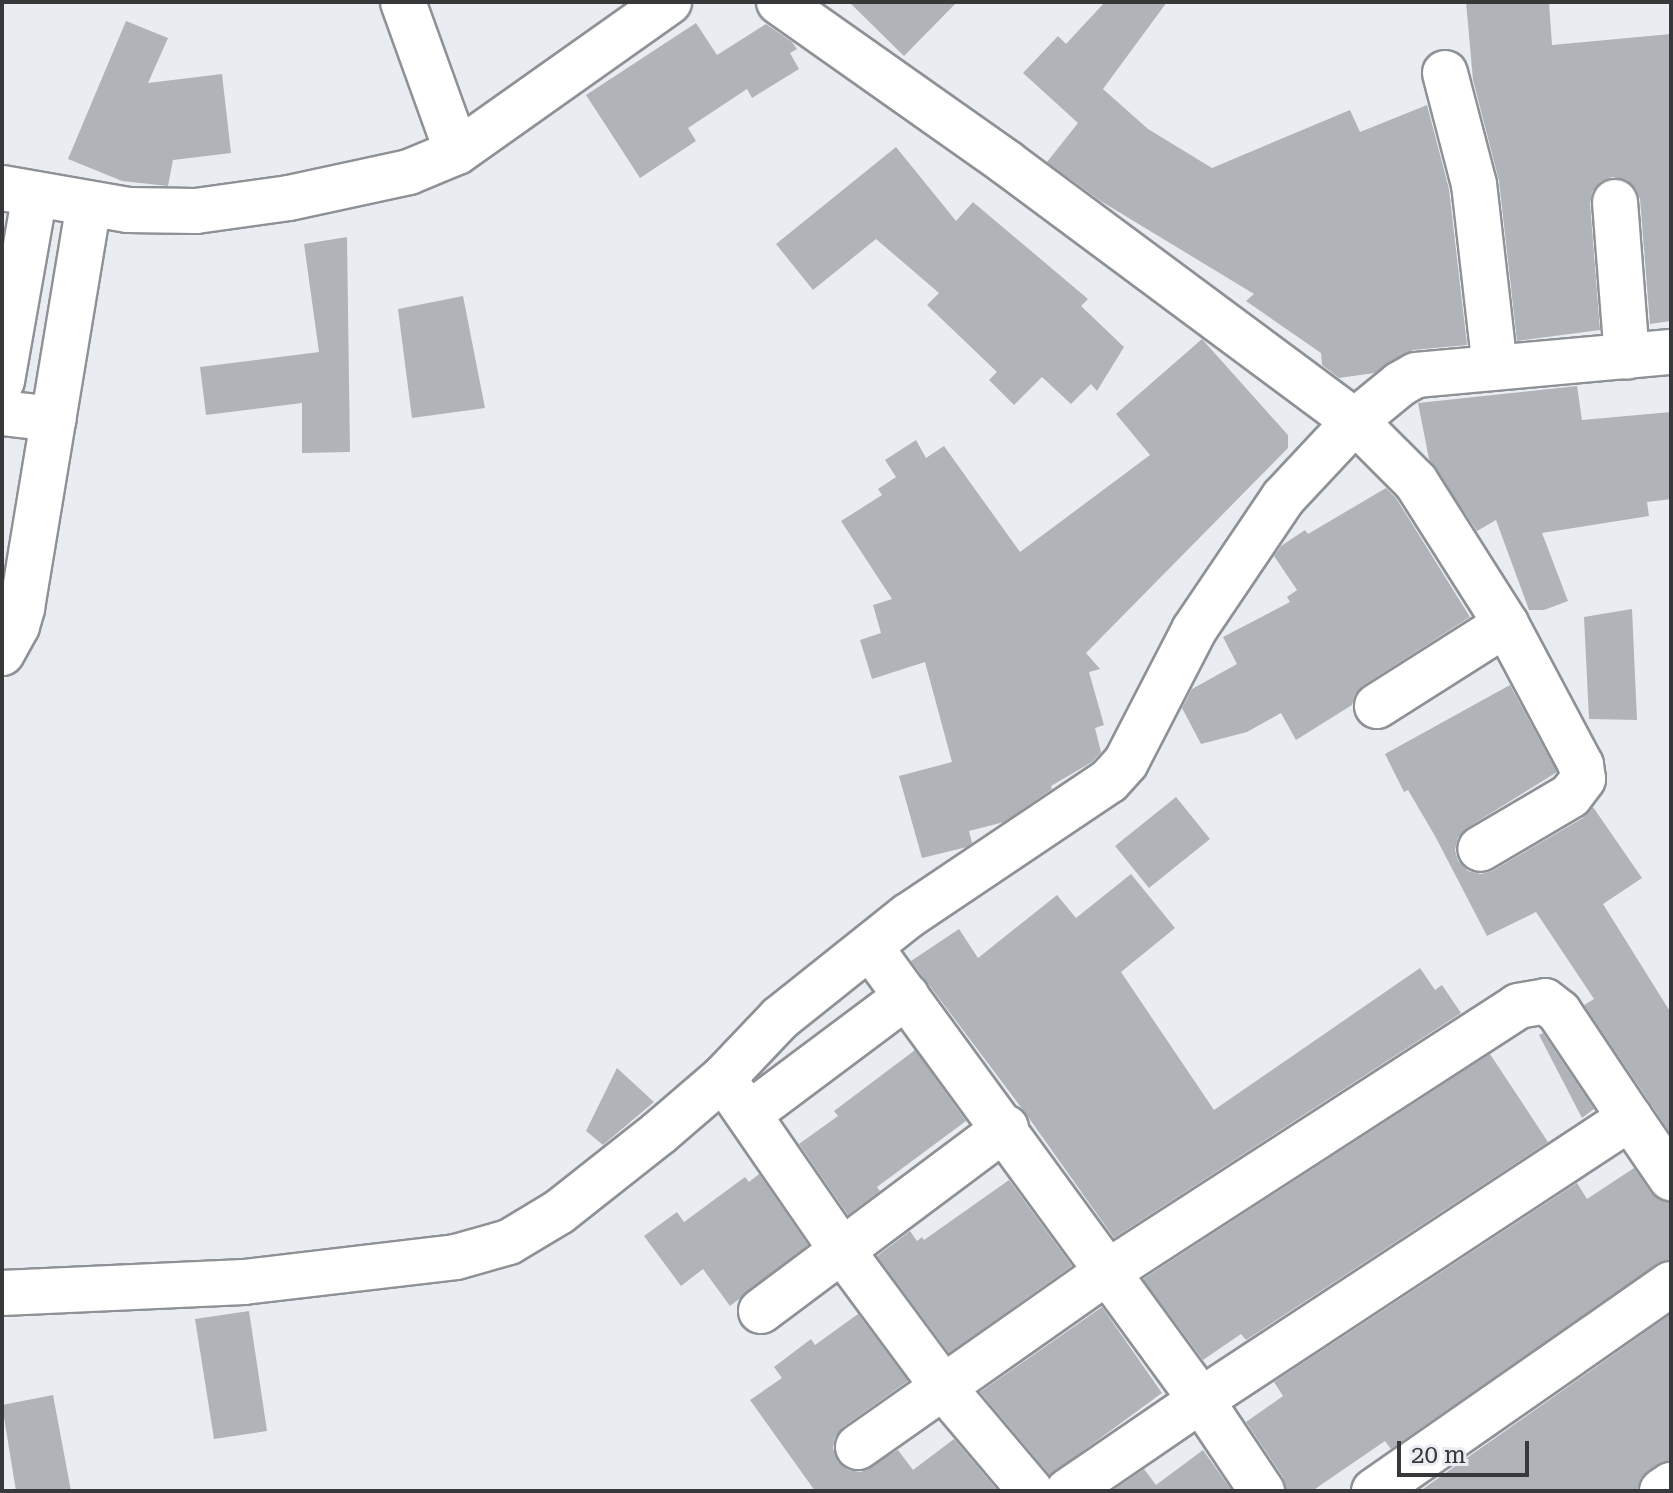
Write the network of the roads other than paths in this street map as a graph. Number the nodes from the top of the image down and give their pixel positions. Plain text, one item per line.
1 (403, 2) edge
2 (669, 2) edge
3 (779, 2) edge
4 (1445, 73) dead end
5 (457, 152) junction
6 (18, 191) edge
7 (1615, 202) dead end
8 (89, 205) junction
9 (1671, 352) edge
10 (1627, 357) junction
11 (1495, 367) junction
12 (2, 381) edge
13 (2, 413) edge
14 (54, 419) junction
15 (1355, 421) junction
16 (1506, 624) junction
17 (2, 653) edge
18 (1377, 706) dead end
19 (1480, 849) dead end
20 (870, 947) junction
21 (907, 996) junction
22 (723, 1078) junction
23 (749, 1114) junction
24 (1630, 1118) junction
25 (1006, 1128) junction
26 (1671, 1178) edge
27 (841, 1249) junction
28 (1106, 1273) junction
29 (1671, 1284) edge
30 (2, 1293) edge
31 (761, 1311) dead end
32 (943, 1387) junction
33 (1201, 1400) junction
34 (858, 1447) dead end
35 (1671, 1485) edge
36 (1031, 1491) edge
37 (1068, 1491) edge
38 (1262, 1491) edge
39 (1374, 1491) edge
40 (1662, 1491) edge

1 - 5 street
2 - 5 street
3 - 15 street
4 - 11 street
5 - 8 street
6 - 8 street
6 - 12 street
7 - 10 street
8 - 14 street
9 - 10 street
10 - 11 street
11 - 15 street
13 - 14 street
14 - 17 street
15 - 16 street
15 - 20 street
16 - 18 street
16 - 19 street
20 - 21 street
20 - 22 street
21 - 23 street
21 - 25 street
22 - 23 street
22 - 30 street
23 - 27 street
24 - 26 street
24 - 28 street
24 - 33 street
25 - 27 street
25 - 28 street
27 - 31 street
27 - 32 street
28 - 32 street
28 - 33 street
29 - 39 street
32 - 34 street
32 - 36 street
33 - 37 street
33 - 38 street
35 - 40 street

